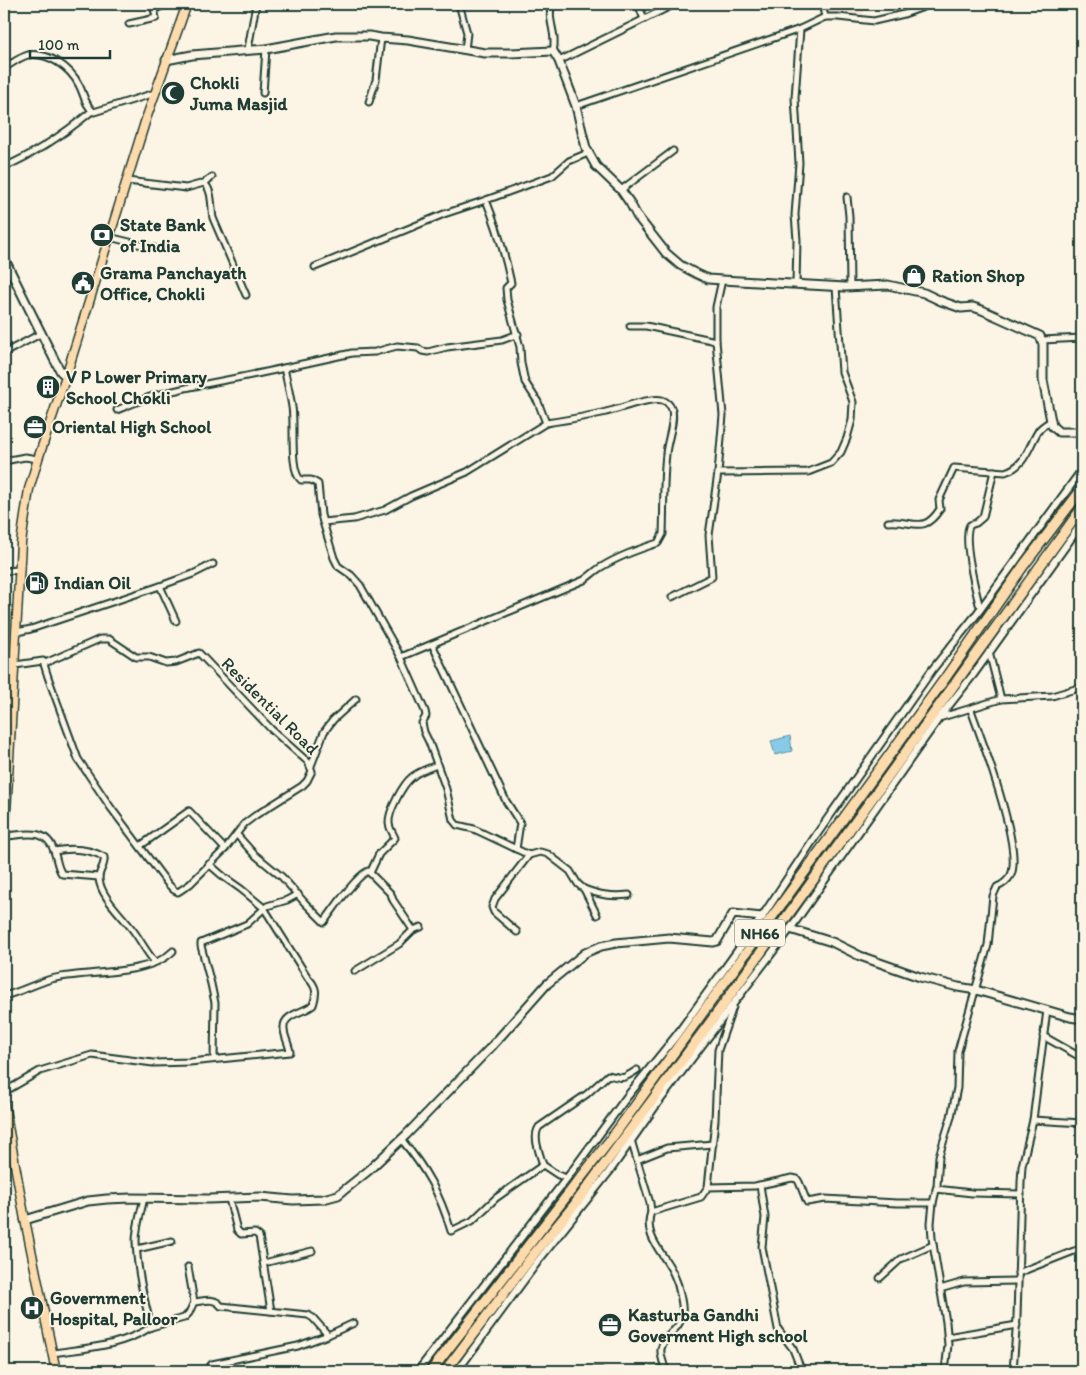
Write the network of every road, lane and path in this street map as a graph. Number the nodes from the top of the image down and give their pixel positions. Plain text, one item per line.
1 (169, 4) edge
2 (187, 4) edge
3 (256, 4) edge
4 (459, 4) edge
5 (552, 4) edge
6 (638, 4) edge
7 (675, 4) edge
8 (822, 4) edge
9 (932, 4) edge
10 (154, 6) edge
11 (826, 17) junction
12 (644, 19) junction
13 (130, 24) dead end
14 (800, 29) junction
15 (381, 38) junction
16 (248, 49) junction
17 (266, 49) junction
18 (465, 50) junction
19 (553, 51) junction
20 (166, 60) junction
21 (559, 61) junction
22 (4, 68) edge
23 (155, 93) junction
24 (263, 94) dead end
25 (369, 102) dead end
26 (576, 106) junction
27 (92, 111) junction
28 (673, 151) dead end
29 (588, 153) junction
30 (4, 167) edge
31 (212, 176) dead end
32 (127, 181) junction
33 (204, 183) junction
34 (622, 190) junction
35 (847, 197) dead end
36 (486, 200) junction
37 (109, 238) junction
38 (154, 248) dead end
39 (4, 258) edge
40 (6, 267) edge
41 (315, 267) dead end
42 (722, 280) junction
43 (796, 284) junction
44 (836, 286) junction
45 (850, 287) junction
46 (246, 295) dead end
47 (630, 326) dead end
48 (42, 333) junction
49 (518, 334) junction
50 (1082, 338) edge
51 (1042, 340) junction
52 (716, 341) junction
53 (4, 353) edge
54 (284, 368) junction
55 (66, 376) junction
56 (117, 410) dead end
57 (1052, 420) junction
58 (546, 424) junction
59 (1082, 432) edge
60 (38, 459) junction
61 (4, 461) edge
62 (1082, 470) edge
63 (994, 471) junction
64 (718, 473) junction
65 (1082, 489) edge
66 (1082, 508) edge
67 (323, 522) junction
68 (888, 522) dead end
69 (1082, 523) edge
70 (213, 564) dead end
71 (20, 570) junction
72 (4, 571) edge
73 (160, 586) junction
74 (672, 598) dead end
75 (978, 604) dead end
76 (176, 621) dead end
77 (17, 632) junction
78 (432, 644) junction
79 (989, 652) junction
80 (401, 657) junction
81 (45, 664) junction
82 (15, 665) junction
83 (1082, 687) edge
84 (356, 699) dead end
85 (1002, 699) junction
86 (970, 710) junction
87 (939, 718) junction
88 (437, 765) junction
89 (314, 770) junction
90 (5, 832) edge
91 (237, 835) junction
92 (140, 846) junction
93 (225, 849) junction
94 (516, 849) junction
95 (4, 850) edge
96 (54, 850) junction
97 (529, 854) junction
98 (209, 864) junction
99 (370, 874) junction
100 (99, 877) junction
101 (584, 889) junction
102 (298, 894) junction
103 (628, 895) dead end
104 (264, 908) junction
105 (597, 915) dead end
106 (762, 917) junction
107 (421, 927) dead end
108 (790, 929) junction
109 (413, 930) junction
110 (517, 932) dead end
111 (173, 951) dead end
112 (155, 962) junction
113 (355, 970) dead end
114 (976, 990) junction
115 (4, 996) edge
116 (734, 1004) junction
117 (1047, 1010) junction
118 (1082, 1019) edge
119 (1044, 1036) junction
120 (1082, 1058) edge
121 (214, 1059) junction
122 (638, 1070) dead end
123 (4, 1092) edge
124 (4, 1104) edge
125 (1033, 1120) junction
126 (1082, 1123) edge
127 (401, 1139) junction
128 (631, 1140) junction
129 (713, 1144) junction
130 (637, 1160) junction
131 (543, 1165) junction
132 (567, 1178) junction
133 (760, 1185) junction
134 (708, 1188) junction
135 (936, 1189) junction
136 (1021, 1194) junction
137 (144, 1198) junction
138 (229, 1198) junction
139 (933, 1203) junction
140 (651, 1212) junction
141 (25, 1220) junction
142 (172, 1241) dead end
143 (933, 1245) junction
144 (137, 1249) junction
145 (1082, 1249) edge
146 (312, 1251) dead end
147 (264, 1263) junction
148 (188, 1267) dead end
149 (1018, 1273) junction
150 (880, 1278) dead end
151 (1017, 1281) junction
152 (940, 1288) junction
153 (194, 1302) junction
154 (271, 1311) junction
155 (354, 1323) dead end
156 (1017, 1325) junction
157 (151, 1327) junction
158 (328, 1335) junction
159 (947, 1337) junction
160 (53, 1353) junction
161 (458, 1370) edge
162 (56, 1371) edge
163 (206, 1371) edge
164 (418, 1371) edge
165 (430, 1371) edge
166 (445, 1371) edge
167 (579, 1371) edge
168 (601, 1371) edge
169 (666, 1371) edge
170 (800, 1371) edge
171 (944, 1371) edge
172 (1013, 1371) edge

1 - 10 street
2 - 20 main road
3 - 16 street
4 - 18 street
5 - 19 street
6 - 12 street
7 - 12 street
8 - 11 street
9 - 11 street
10 - 13 street
11 - 14 street
12 - 21 street
14 - 26 street
14 - 43 street
15 - 17 main road
15 - 18 main road
15 - 25 street
16 - 17 main road
16 - 20 main road
17 - 24 street
18 - 19 main road
19 - 21 main road
20 - 23 main road
21 - 26 main road
22 - 27 street
23 - 27 street
23 - 32 main road
26 - 29 main road
27 - 30 street
28 - 34 street
29 - 34 main road
29 - 36 street
31 - 33 street
32 - 33 street
32 - 37 main road
33 - 46 street
34 - 42 main road
35 - 45 street
36 - 41 street
36 - 49 street
37 - 38 street
37 - 55 main road
39 - 40 main road
40 - 48 main road
42 - 43 main road
42 - 52 street
43 - 44 main road
44 - 45 main road
44 - 64 street
45 - 51 main road
47 - 52 street
48 - 53 street
48 - 55 main road
49 - 54 street
49 - 58 street
50 - 51 street
51 - 57 main road
52 - 64 street
54 - 56 street
54 - 67 street
55 - 60 main road
57 - 59 main road
57 - 63 street
58 - 67 street
58 - 78 street
60 - 61 street
60 - 71 main road
62 - 106 street
63 - 68 street
63 - 75 street
64 - 74 street
65 - 165 highway, NH66
66 - 166 highway, NH66
67 - 80 street
69 - 79 street
70 - 73 street
71 - 72 street
71 - 77 main road
73 - 76 street
73 - 77 street
77 - 82 main road
78 - 80 street
78 - 94 street
79 - 85 street
79 - 87 street
80 - 88 street
81 - 82 street
81 - 89 street, Residential Road
81 - 92 street
82 - 90 main road
83 - 85 street
84 - 89 street
85 - 86 street
86 - 87 street
86 - 114 street
87 - 108 street
88 - 94 street
88 - 99 street
89 - 91 street, Residential Road
90 - 95 main road
90 - 96 street
91 - 93 street, Residential Road
91 - 102 street
92 - 93 street
92 - 98 street, Residential Road
93 - 98 street, Residential Road
94 - 97 street
96 - 100 street
96 - 100 street
97 - 101 street
97 - 110 street
98 - 104 street
99 - 102 street
99 - 109 street
100 - 112 street
101 - 103 street
101 - 105 street
102 - 104 street
104 - 121 street
104 - 121 street
106 - 127 main road
106 - 132 street
107 - 109 street
108 - 114 main road
108 - 116 street
109 - 113 street
111 - 112 street
112 - 115 street
114 - 117 main road
114 - 135 street
116 - 128 street
116 - 129 street
117 - 118 main road
117 - 119 street
119 - 120 street
119 - 125 street
121 - 123 street
122 - 131 street
124 - 141 main road
125 - 126 street
125 - 136 street
127 - 131 street
127 - 138 main road
128 - 130 street
128 - 161 street
129 - 130 street
129 - 134 street
130 - 140 street
131 - 132 street
132 - 164 street
133 - 134 street
133 - 139 street
133 - 170 street
134 - 140 street
135 - 136 street
135 - 139 street
136 - 149 street
137 - 138 main road
137 - 141 main road
137 - 144 street
138 - 147 street
139 - 143 street
140 - 169 street
141 - 160 main road
142 - 144 street
143 - 150 street
143 - 152 street
144 - 157 street
145 - 149 street
146 - 147 street
147 - 154 street
148 - 153 street
149 - 151 street
151 - 152 street
151 - 156 street
152 - 159 street
153 - 154 street
153 - 157 street
154 - 158 street
155 - 158 street
156 - 159 street
156 - 172 street
157 - 160 street
158 - 163 street
159 - 171 street
160 - 162 main road
167 - 168 street

